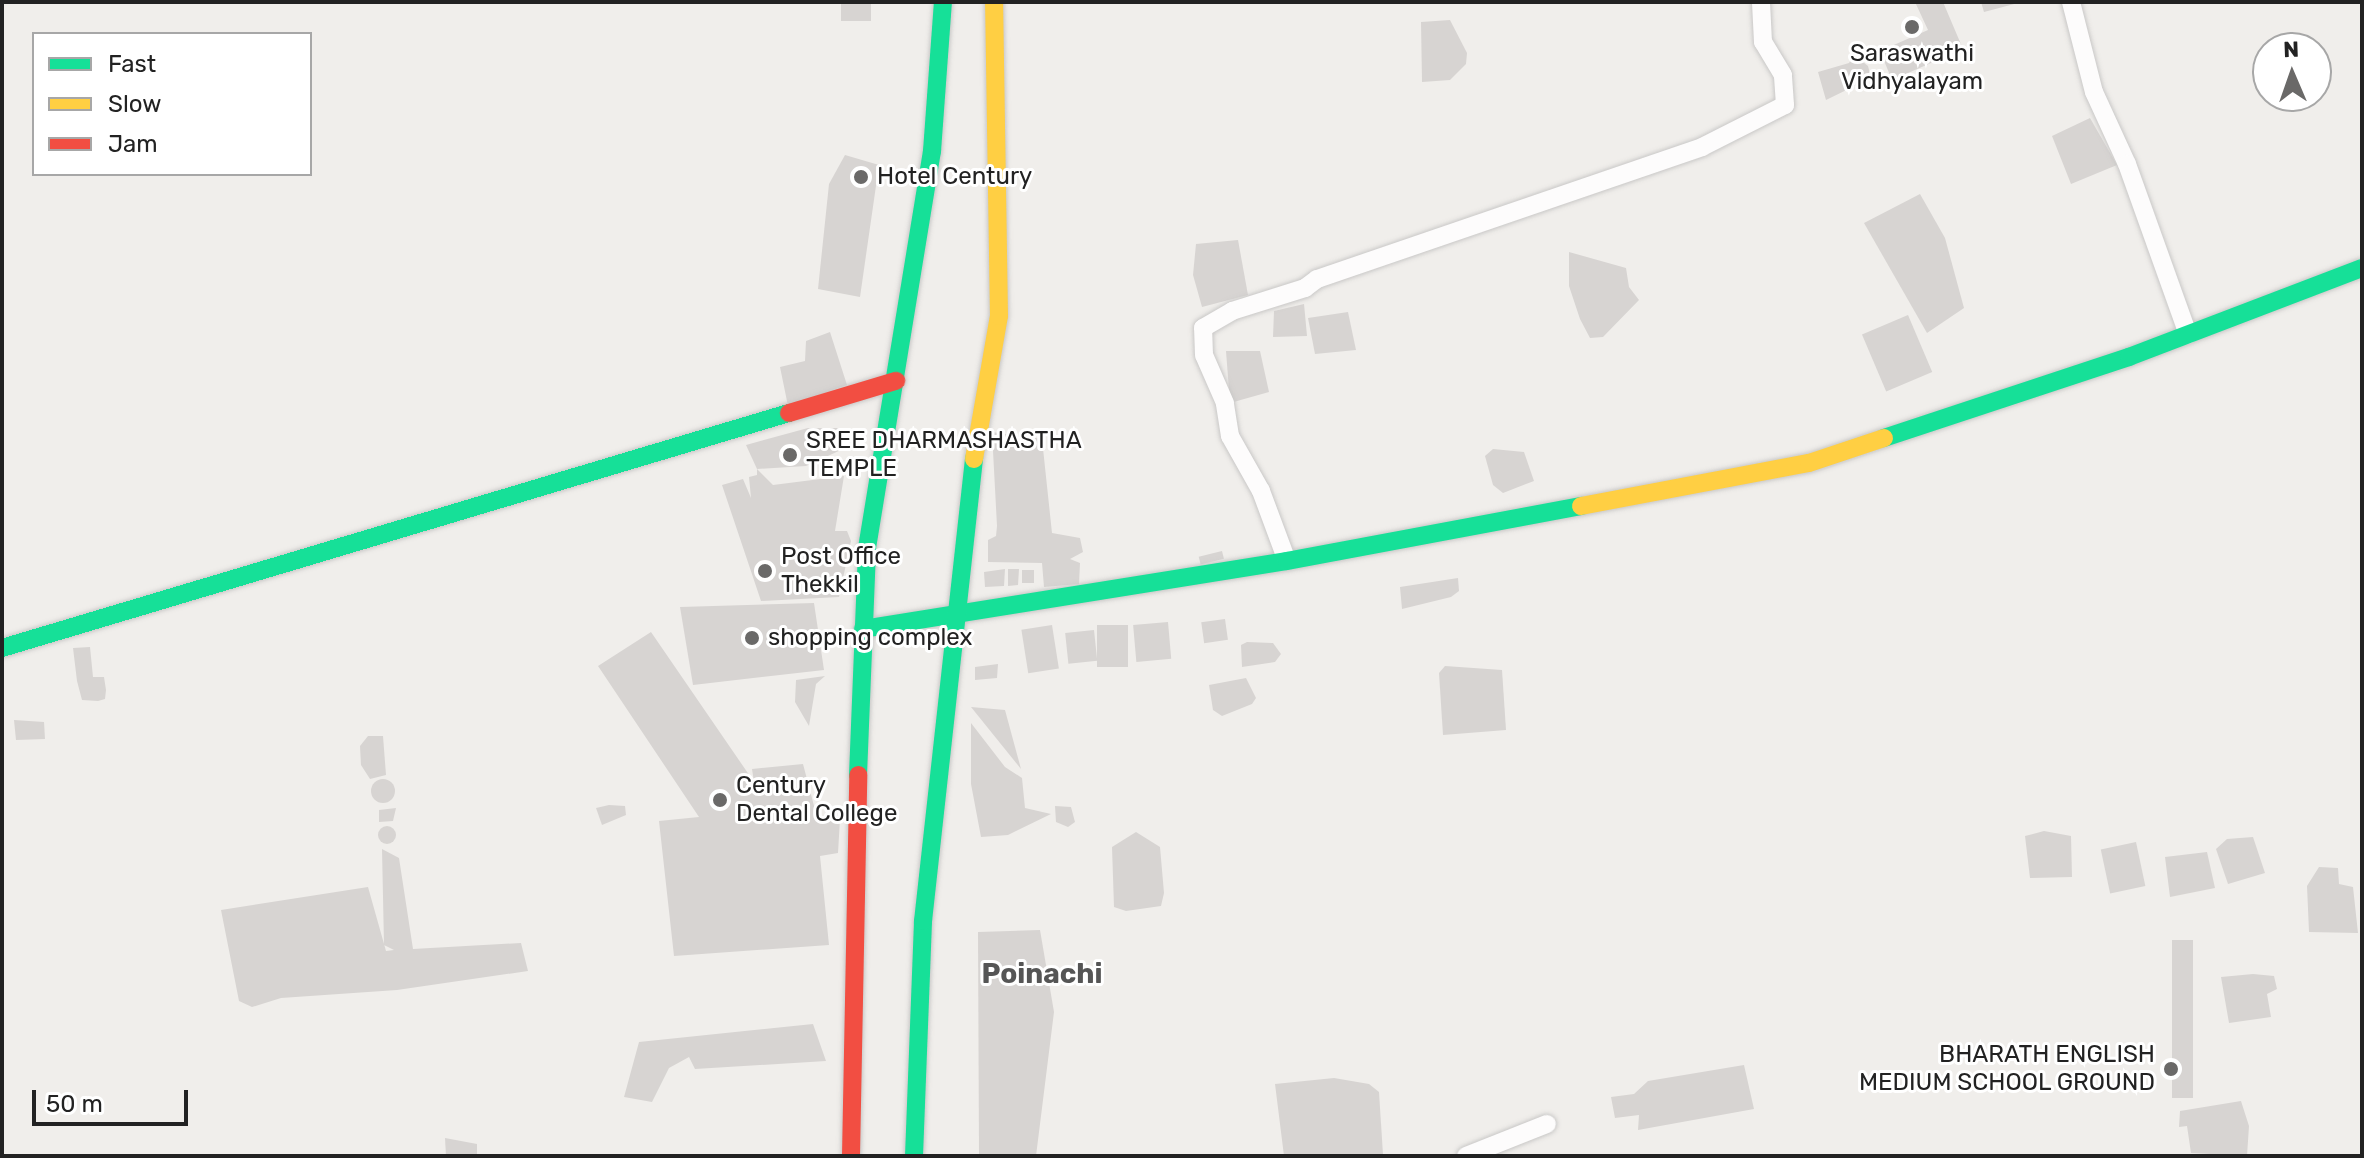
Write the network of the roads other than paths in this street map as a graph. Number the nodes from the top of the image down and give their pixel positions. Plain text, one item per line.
1 (943, 2) edge
2 (994, 2) edge
3 (1761, 2) edge
4 (2071, 2) edge
5 (2362, 268) edge
6 (2188, 334) junction
7 (896, 381) junction
8 (1287, 561) junction
9 (956, 614) junction
10 (863, 629) junction
11 (2, 648) edge
12 (1547, 1124) dead end
13 (851, 1156) edge
14 (914, 1156) edge
15 (1466, 1156) edge

1 - 7 main road
2 - 9 main road
3 - 8 street
4 - 6 street
5 - 6 main road
6 - 8 main road
7 - 10 main road
7 - 11 main road
8 - 9 main road
9 - 10 main road
9 - 14 main road
10 - 13 main road
12 - 15 street

